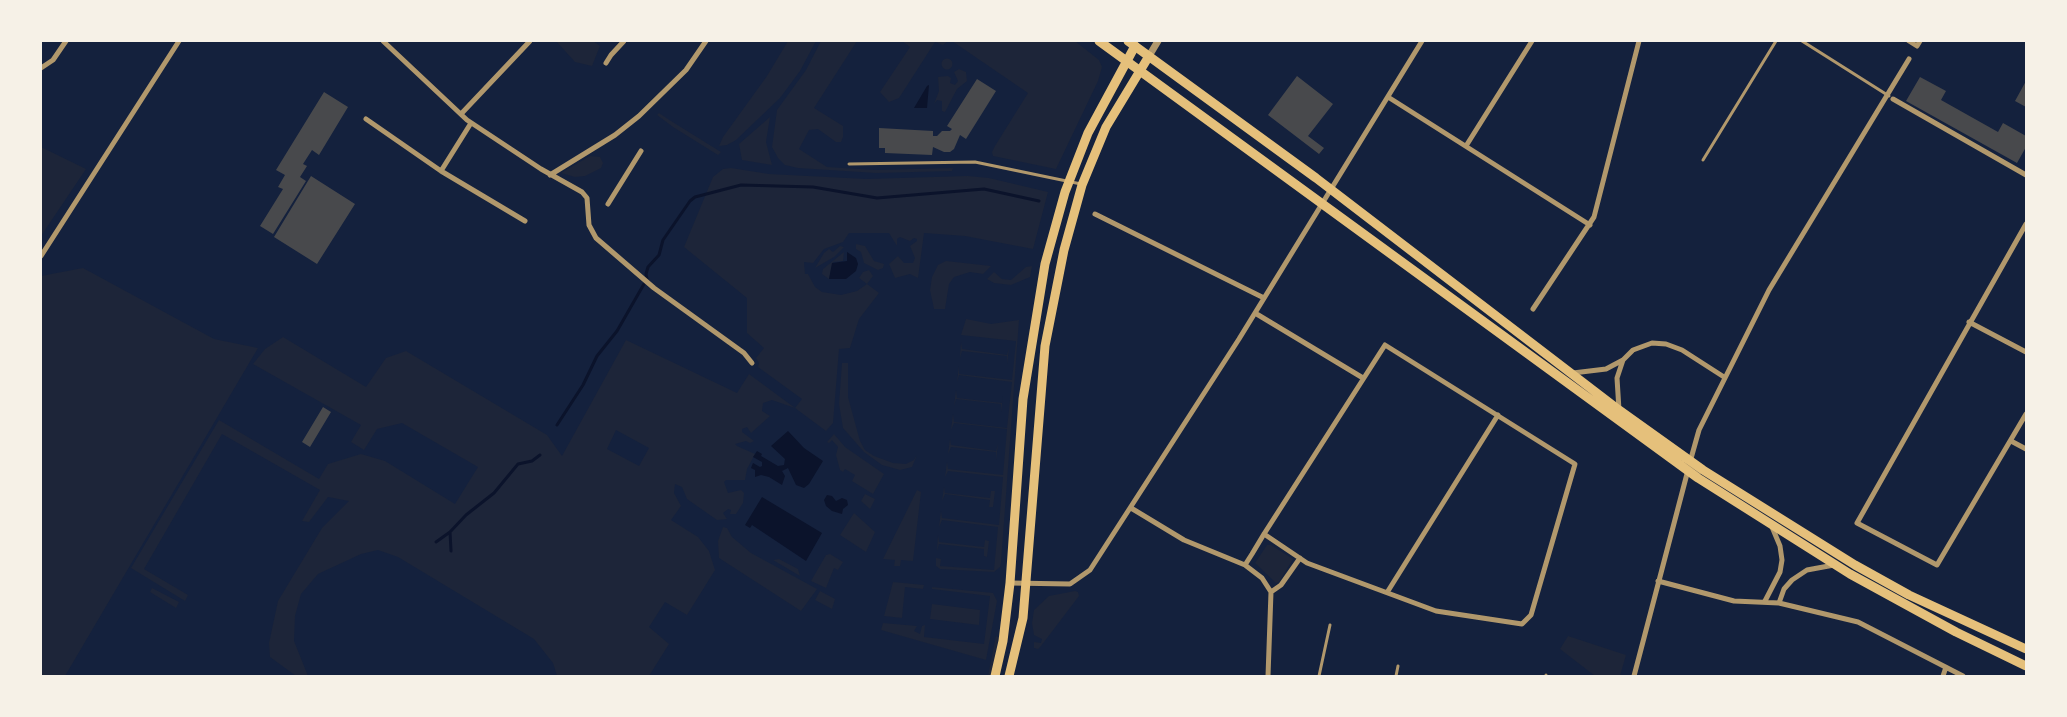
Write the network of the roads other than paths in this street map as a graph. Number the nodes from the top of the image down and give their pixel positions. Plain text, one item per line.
1 (66, 41) edge
2 (179, 41) edge
3 (383, 41) edge
4 (530, 41) edge
5 (624, 41) edge
6 (706, 41) edge
7 (1100, 41) edge
8 (1158, 41) edge
9 (1422, 41) edge
10 (1532, 41) edge
11 (1638, 41) edge
12 (1776, 41) edge
13 (1802, 41) edge
14 (1909, 41) edge
15 (1134, 43) edge
16 (1919, 44) edge
17 (1149, 56) junction
18 (1908, 59) dead end
19 (1126, 61) junction
20 (606, 63) dead end
21 (41, 68) edge
22 (1140, 71) junction
23 (1886, 95) junction
24 (1388, 97) junction
25 (1893, 99) joint
26 (460, 114) junction
27 (366, 119) dead end
28 (471, 123) junction
29 (1466, 146) junction
30 (641, 152) dead end
31 (1703, 160) dead end
32 (849, 164) dead end
33 (441, 171) junction
34 (550, 175) junction
35 (2026, 175) edge
36 (1069, 181) junction
37 (1082, 184) junction
38 (1331, 189) junction
39 (608, 204) dead end
40 (1323, 204) junction
41 (1095, 214) dead end
42 (525, 221) dead end
43 (2026, 224) edge
44 (1590, 225) junction
45 (41, 256) edge
46 (1264, 298) junction
47 (1533, 309) dead end
48 (1255, 313) junction
49 (1969, 322) junction
50 (2026, 352) edge
51 (1623, 360) junction
52 (752, 363) dead end
53 (1570, 373) junction
54 (1724, 377) junction
55 (1363, 378) junction
56 (1023, 399) junction
57 (1040, 401) junction
58 (1619, 410) junction
59 (2026, 414) edge
60 (1498, 415) junction
61 (2011, 441) junction
62 (2026, 449) edge
63 (1132, 508) junction
64 (1772, 526) junction
65 (1264, 534) junction
66 (1300, 558) junction
67 (1835, 564) junction
68 (1245, 565) junction
69 (1658, 581) junction
70 (1010, 583) junction
71 (1027, 584) junction
72 (1388, 591) junction
73 (1271, 592) junction
74 (1765, 601) junction
75 (1779, 603) junction
76 (1330, 625) dead end
77 (2026, 649) edge
78 (1398, 666) dead end
79 (2026, 666) edge
80 (1946, 667) junction
81 (994, 676) edge
82 (1009, 676) edge
83 (1268, 676) edge
84 (1319, 676) edge
85 (1396, 676) edge
86 (1634, 676) edge
87 (1943, 676) edge
88 (1963, 676) edge

1 - 21 street
2 - 45 street
3 - 26 street
4 - 26 street
5 - 20 street
6 - 34 street
7 - 19 main road
8 - 17 street
9 - 24 street
10 - 29 street
11 - 44 street
12 - 31 lane
13 - 23 lane
14 - 16 street
15 - 17 main road
15 - 19 main road
17 - 22 main road
17 - 38 main road
18 - 23 street
19 - 22 main road
19 - 36 main road
22 - 37 main road
22 - 40 main road
23 - 25 lane
23 - 54 street
24 - 29 street
24 - 38 street
25 - 35 street
26 - 28 street
27 - 33 street
28 - 33 street
28 - 34 street
29 - 44 street
30 - 39 street
32 - 36 lane
33 - 42 street
34 - 52 street
36 - 37 lane
36 - 56 main road
37 - 57 main road
38 - 40 street
38 - 53 main road
40 - 46 street
40 - 64 main road
41 - 46 street
43 - 49 street
44 - 47 street
46 - 48 street
48 - 55 street
48 - 63 street
49 - 50 street
49 - 61 street
51 - 53 street
51 - 54 street
51 - 58 street
53 - 58 main road
54 - 69 street
55 - 60 street
55 - 65 street
56 - 57 main road
56 - 70 main road
57 - 71 main road
58 - 77 main road
59 - 61 street
60 - 72 street
60 - 72 street
61 - 62 street
63 - 68 street
63 - 71 street
64 - 67 main road
64 - 74 street
65 - 66 street
65 - 68 street
66 - 72 street
66 - 73 street
67 - 75 street
67 - 79 main road
68 - 73 street
69 - 74 street
69 - 86 street
70 - 71 street
70 - 81 main road
71 - 82 main road
73 - 83 street
74 - 75 street
75 - 80 street
76 - 84 lane
78 - 85 lane
80 - 87 street
80 - 88 street

